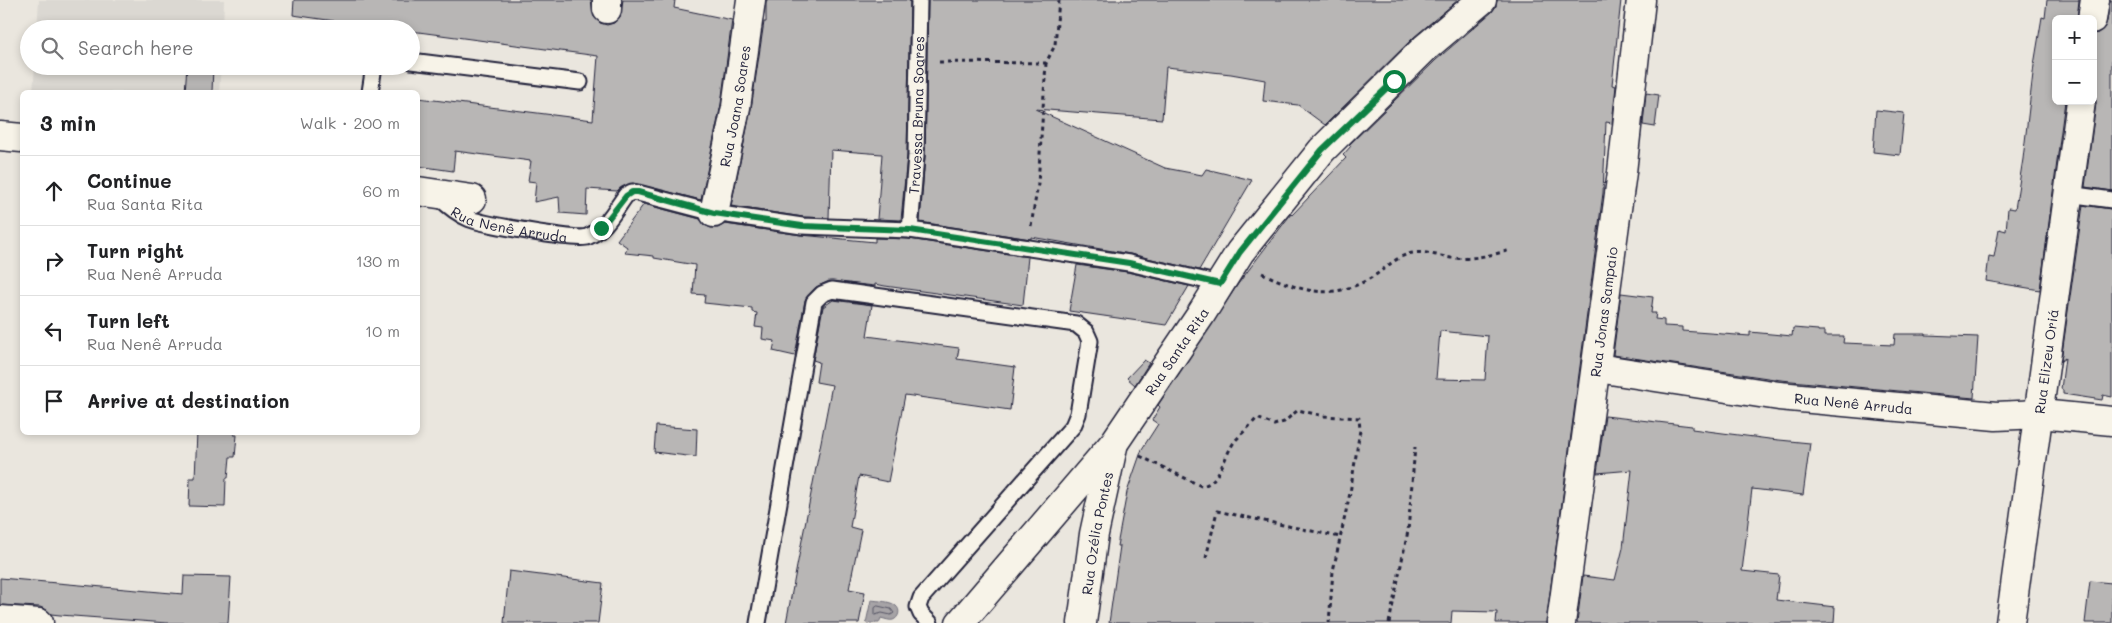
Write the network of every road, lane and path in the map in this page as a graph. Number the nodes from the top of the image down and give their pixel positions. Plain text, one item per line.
1 (751, 0) edge
2 (919, 0) edge
3 (1059, 0) edge
4 (1482, 0) edge
5 (1641, 0) edge
6 (2095, 0) edge
7 (2093, 15) edge
8 (420, 62) edge
9 (919, 62) junction
10 (1046, 63) junction
11 (373, 75) edge
12 (580, 82) dead end
13 (370, 90) edge
14 (2080, 105) edge
15 (0, 136) edge
16 (20, 138) edge
17 (427, 193) edge
18 (2068, 194) junction
19 (472, 199) dead end
20 (2112, 200) edge
21 (714, 213) junction
22 (910, 230) junction
23 (1028, 249) junction
24 (1511, 250) dead end
25 (1235, 260) junction
26 (1220, 284) junction
27 (1597, 368) junction
28 (2040, 414) junction
29 (2112, 421) edge
30 (1114, 443) junction
31 (1415, 447) dead end
32 (1340, 537) junction
33 (1206, 558) dead end
34 (0, 620) edge
35 (39, 623) edge
36 (758, 623) edge
37 (930, 623) edge
38 (960, 623) edge
39 (1082, 623) edge
40 (1328, 623) edge
41 (1389, 623) edge
42 (1561, 623) edge
43 (2010, 623) edge

1 - 21 street, Rua Joana Soares
2 - 9 lane, Travessa Bruna Soares
3 - 10 path
4 - 25 street, Rua Santa Rita
5 - 27 street, Rua Jonas Sampaio
6 - 7 street
8 - 12 lane
9 - 10 path
9 - 22 lane, Travessa Bruna Soares
10 - 23 path
11 - 13 lane
14 - 18 street, Rua Elizeu Oriá
15 - 16 street
17 - 19 street, Rua Nenê Arruda
17 - 21 lane, Rua Nenê Arruda
18 - 20 lane
18 - 28 street, Rua Elizeu Oriá
21 - 22 lane, Rua Nenê Arruda
22 - 23 lane, Rua Nenê Arruda
23 - 26 lane, Rua Nenê Arruda
24 - 25 path
25 - 26 street, Rua Santa Rita
26 - 30 street, Rua Santa Rita
27 - 28 street, Rua Nenê Arruda
27 - 42 street, Rua Jonas Sampaio
28 - 29 street, Rua Nenê Arruda
28 - 43 street, Rua Elizeu Oriá
30 - 32 path
30 - 38 street, Rua Santa Rita
30 - 39 street, Rua Ozélia Pontes
31 - 41 path
32 - 33 path
32 - 40 path
34 - 35 street
36 - 37 lane

